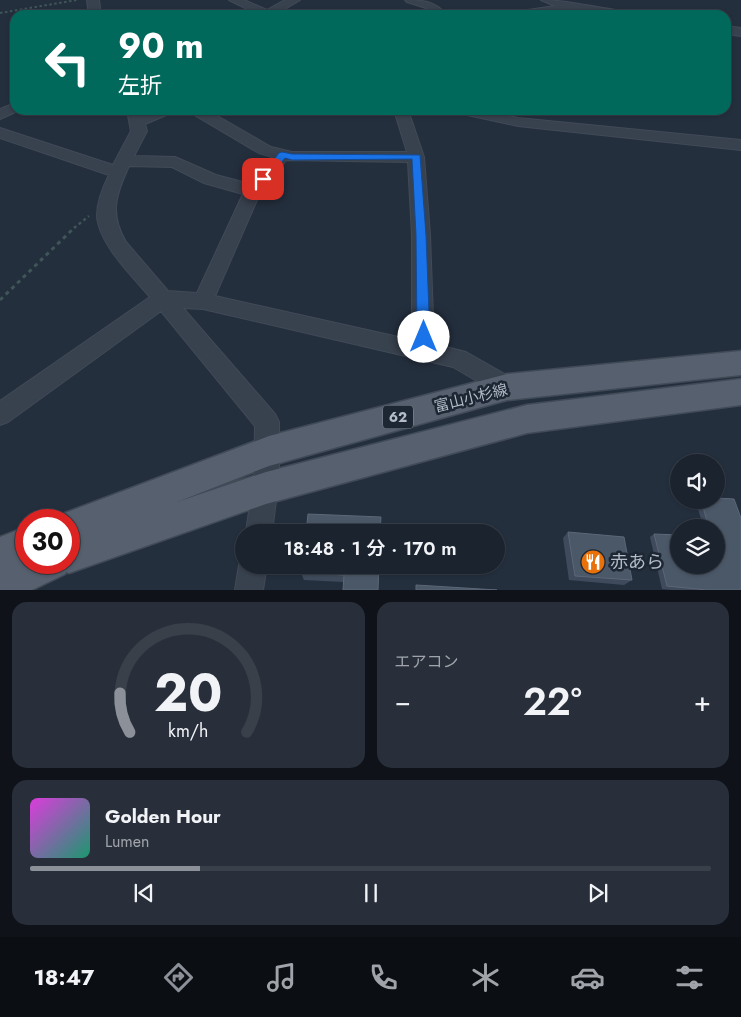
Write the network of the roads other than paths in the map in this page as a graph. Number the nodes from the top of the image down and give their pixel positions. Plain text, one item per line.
1 (235, 0) edge
2 (294, 0) edge
3 (411, 0) edge
4 (547, 0) edge
5 (569, 7) junction
6 (259, 10) edge
7 (275, 10) edge
8 (435, 10) edge
9 (551, 10) edge
10 (589, 10) edge
11 (205, 115) edge
12 (403, 115) edge
13 (486, 115) edge
14 (135, 116) edge
15 (0, 133) edge
16 (741, 145) edge
17 (282, 155) junction
18 (416, 156) junction
19 (122, 167) junction
20 (254, 191) junction
21 (162, 299) junction
22 (203, 301) junction
23 (424, 350) junction
24 (741, 363) edge
25 (507, 387) junction
26 (741, 392) edge
27 (0, 414) edge
28 (269, 452) junction
29 (266, 488) junction
30 (80, 524) edge
31 (260, 524) edge
32 (15, 548) edge
33 (80, 552) edge
34 (0, 554) edge
35 (26, 574) edge
36 (252, 574) edge
37 (0, 586) edge
38 (249, 590) edge

1 - 6 street
2 - 7 street
3 - 8 street
4 - 5 street
5 - 9 street
5 - 10 street
11 - 17 street
12 - 18 street
13 - 16 street
14 - 19 street
15 - 19 street
17 - 18 street
17 - 20 street
18 - 23 street
19 - 20 street
19 - 21 street
20 - 22 street
21 - 22 street
21 - 27 street
21 - 28 street
22 - 23 street
23 - 25 street
24 - 25 main road, 富山小杉線 / 62
25 - 28 main road, 富山小杉線 / 62
26 - 29 main road, 62
28 - 29 street
28 - 30 main road, 富山小杉線 / 62
29 - 31 street
29 - 33 main road, 62
32 - 34 main road
35 - 37 main road
36 - 38 street

